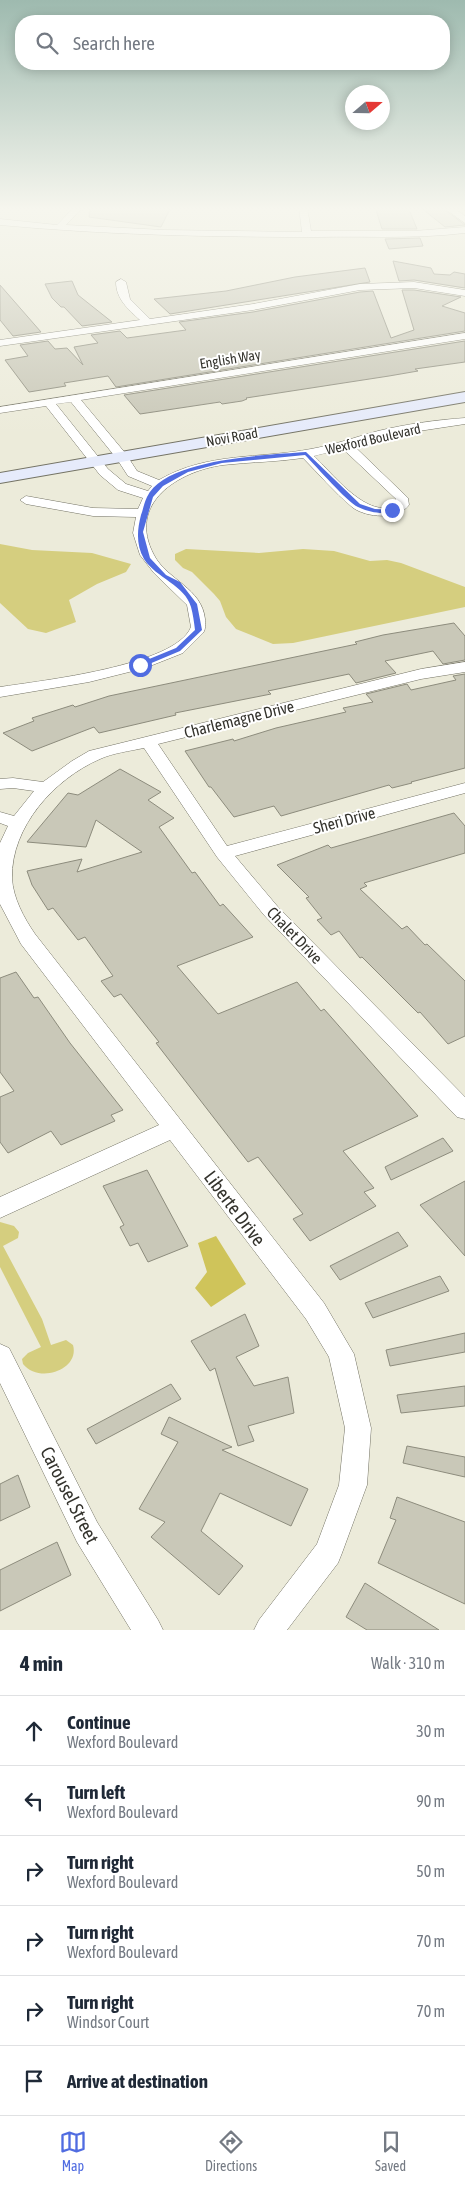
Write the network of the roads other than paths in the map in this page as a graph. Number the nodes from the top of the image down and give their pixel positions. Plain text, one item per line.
1 (121, 283) edge
2 (465, 292) edge
3 (148, 322) junction
4 (465, 336) edge
5 (0, 343) edge
6 (465, 397) edge
7 (74, 399) junction
8 (49, 403) junction
9 (0, 410) edge
10 (465, 420) edge
11 (346, 445) junction
12 (306, 454) junction
13 (122, 457) junction
14 (95, 462) junction
15 (0, 478) edge
16 (161, 485) junction
17 (150, 496) junction
18 (26, 500) dead end
19 (144, 513) junction
20 (465, 667) edge
21 (0, 692) edge
22 (148, 741) junction
23 (0, 784) edge
24 (46, 788) junction
25 (465, 788) edge
26 (16, 816) edge
27 (223, 852) junction
28 (465, 1111) edge
29 (174, 1128) junction
30 (0, 1208) edge
31 (0, 1356) edge
32 (148, 1630) edge
33 (269, 1630) edge

1 - 3 street
2 - 3 street
3 - 5 street
4 - 7 street, English Way
6 - 13 main road, Novi Road
7 - 8 street, English Way
7 - 13 street
8 - 9 street, English Way
8 - 14 street
10 - 11 street, Wexford Boulevard
11 - 12 street, Wexford Boulevard
11 - 12 street
12 - 16 street, Wexford Boulevard
13 - 14 main road, Novi Road
13 - 16 street
14 - 15 main road, Novi Road
14 - 17 street
16 - 17 street, Wexford Boulevard
17 - 19 street, Wexford Boulevard
18 - 19 street
19 - 21 street, Wexford Boulevard
20 - 22 street, Charlemagne Drive
22 - 24 street, Charlemagne Drive
22 - 27 street, Chalet Drive
23 - 24 street
24 - 26 street, Charlemagne Drive
25 - 27 street, Sheri Drive
26 - 29 street, Liberte Drive
27 - 28 street, Chalet Drive
29 - 30 street
29 - 33 street, Liberte Drive
31 - 32 street, Carousel Street

